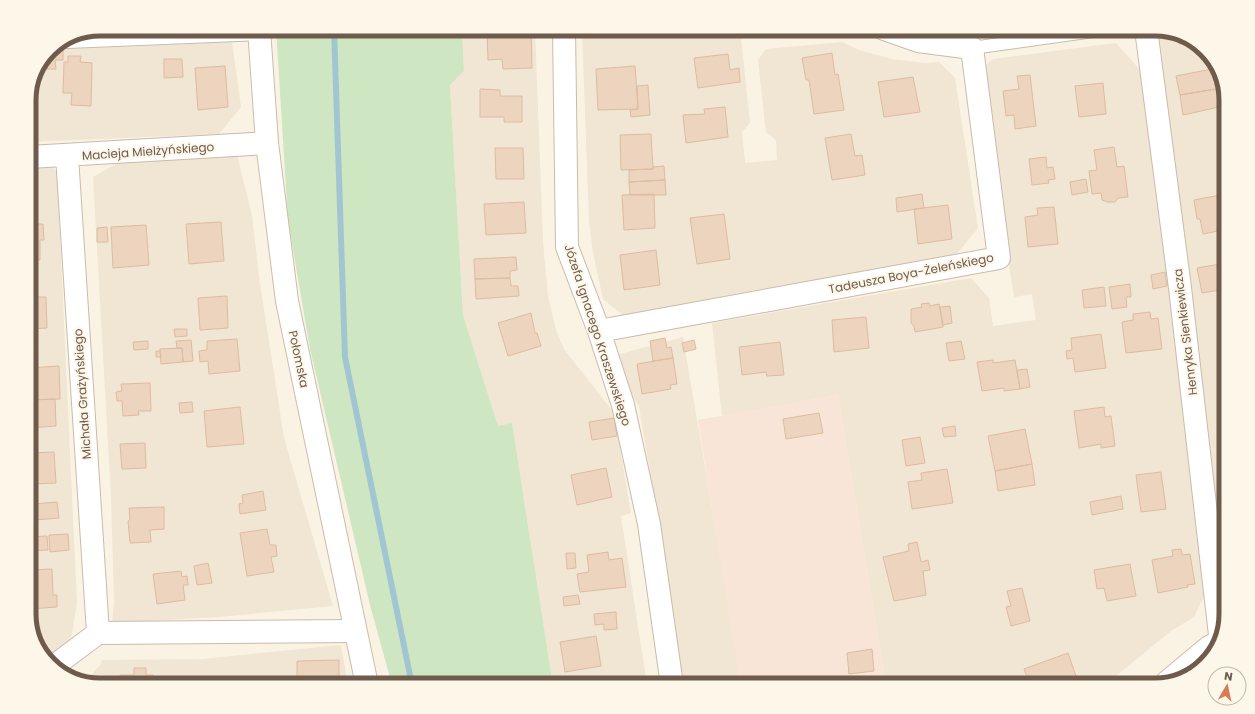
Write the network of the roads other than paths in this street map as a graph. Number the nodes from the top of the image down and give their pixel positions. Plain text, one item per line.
1 (110, 36) edge
2 (259, 36) edge
3 (564, 36) edge
4 (904, 36) edge
5 (1012, 36) edge
6 (1147, 36) edge
7 (94, 37) edge
8 (971, 39) edge
9 (267, 142) junction
10 (67, 156) junction
11 (36, 157) edge
12 (599, 331) junction
13 (1218, 620) edge
14 (355, 631) junction
15 (98, 632) junction
16 (1210, 647) edge
17 (59, 663) edge
18 (1177, 674) edge
19 (365, 678) edge
20 (671, 678) edge

1 - 7 street
2 - 9 street, Połomska
3 - 12 street, Józefa Ignacego Kraszewskiego
4 - 8 street
5 - 8 lane
6 - 13 street, Henryka Sienkiewicza
8 - 12 street, Tadeusza Boya-Żeleńskiego
9 - 10 street, Macieja Mielżyńskiego
9 - 14 street, Połomska
10 - 11 street, Macieja Mielżyńskiego
10 - 15 street, Michała Grażyńskiego
12 - 20 street, Józefa Ignacego Kraszewskiego
14 - 15 street
14 - 19 street, Połomska
15 - 17 street
16 - 18 street

